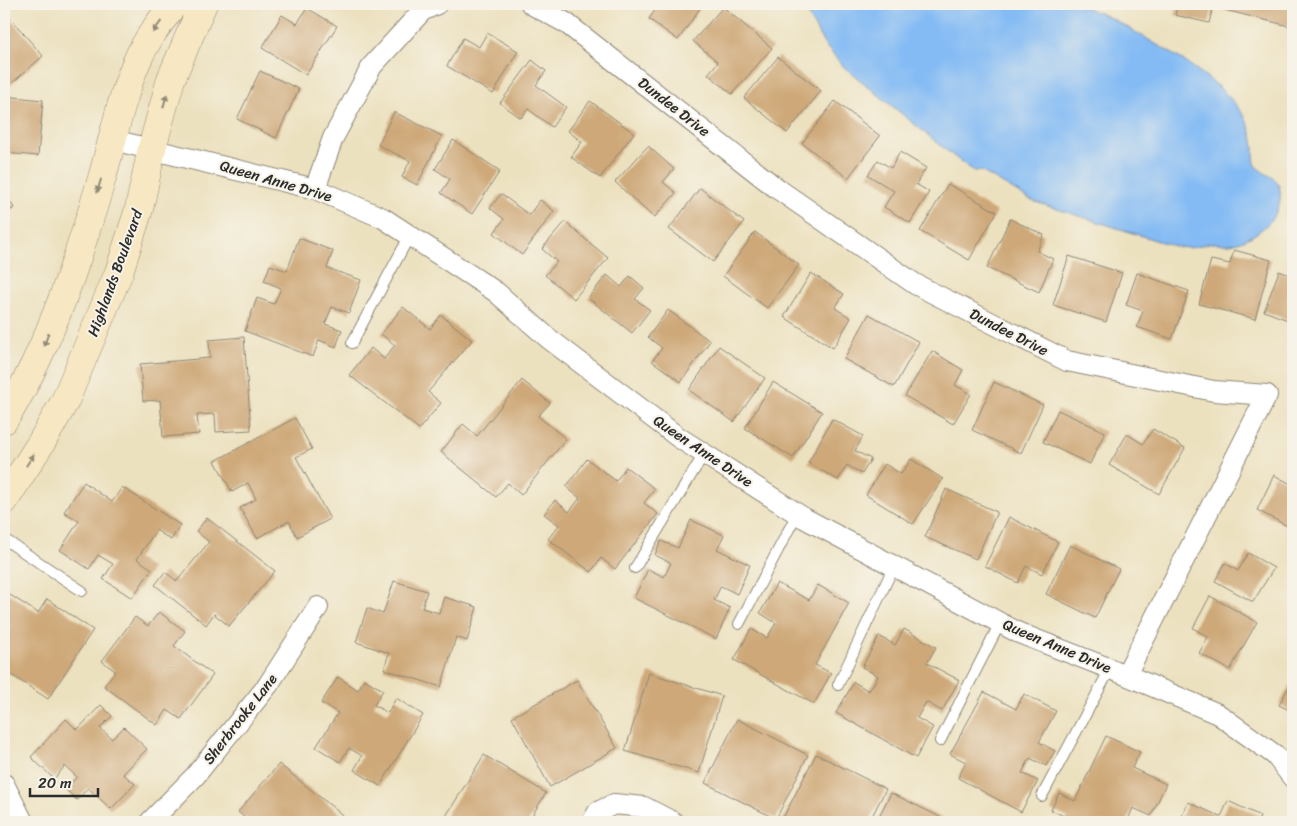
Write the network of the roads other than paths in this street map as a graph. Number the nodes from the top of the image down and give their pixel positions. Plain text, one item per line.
1 (174, 4) edge
2 (203, 4) edge
3 (437, 4) edge
4 (531, 4) edge
5 (113, 140) junction
6 (152, 148) junction
7 (315, 189) junction
8 (410, 235) junction
9 (352, 343) dead end
10 (4, 420) edge
11 (704, 454) junction
12 (5, 497) edge
13 (797, 514) junction
14 (4, 539) edge
15 (894, 566) junction
16 (635, 568) dead end
17 (82, 591) dead end
18 (318, 607) dead end
19 (1000, 623) junction
20 (739, 624) dead end
21 (1118, 672) junction
22 (838, 684) dead end
23 (940, 741) dead end
24 (1293, 778) edge
25 (4, 784) edge
26 (1042, 796) dead end
27 (23, 822) edge
28 (150, 822) edge
29 (592, 822) edge
30 (673, 822) edge

1 -> 5 street
6 -> 2 street, Highlands Boulevard
3 - 7 street
4 - 21 street, Dundee Drive
5 - 6 street, Queen Anne Drive
5 -> 10 street
6 - 7 street, Queen Anne Drive
12 -> 6 street, Highlands Boulevard
7 - 8 street, Queen Anne Drive
8 - 9 lane
8 - 11 street, Queen Anne Drive
11 - 13 street, Queen Anne Drive
11 - 16 lane
13 - 15 street, Queen Anne Drive
13 - 20 lane
14 - 17 lane
15 - 19 street, Queen Anne Drive
15 - 22 lane
18 - 28 street, Sherbrooke Lane
19 - 21 street, Queen Anne Drive
19 - 23 lane
21 - 24 street, Queen Anne Drive
21 - 26 lane
25 - 27 street
29 - 30 street

